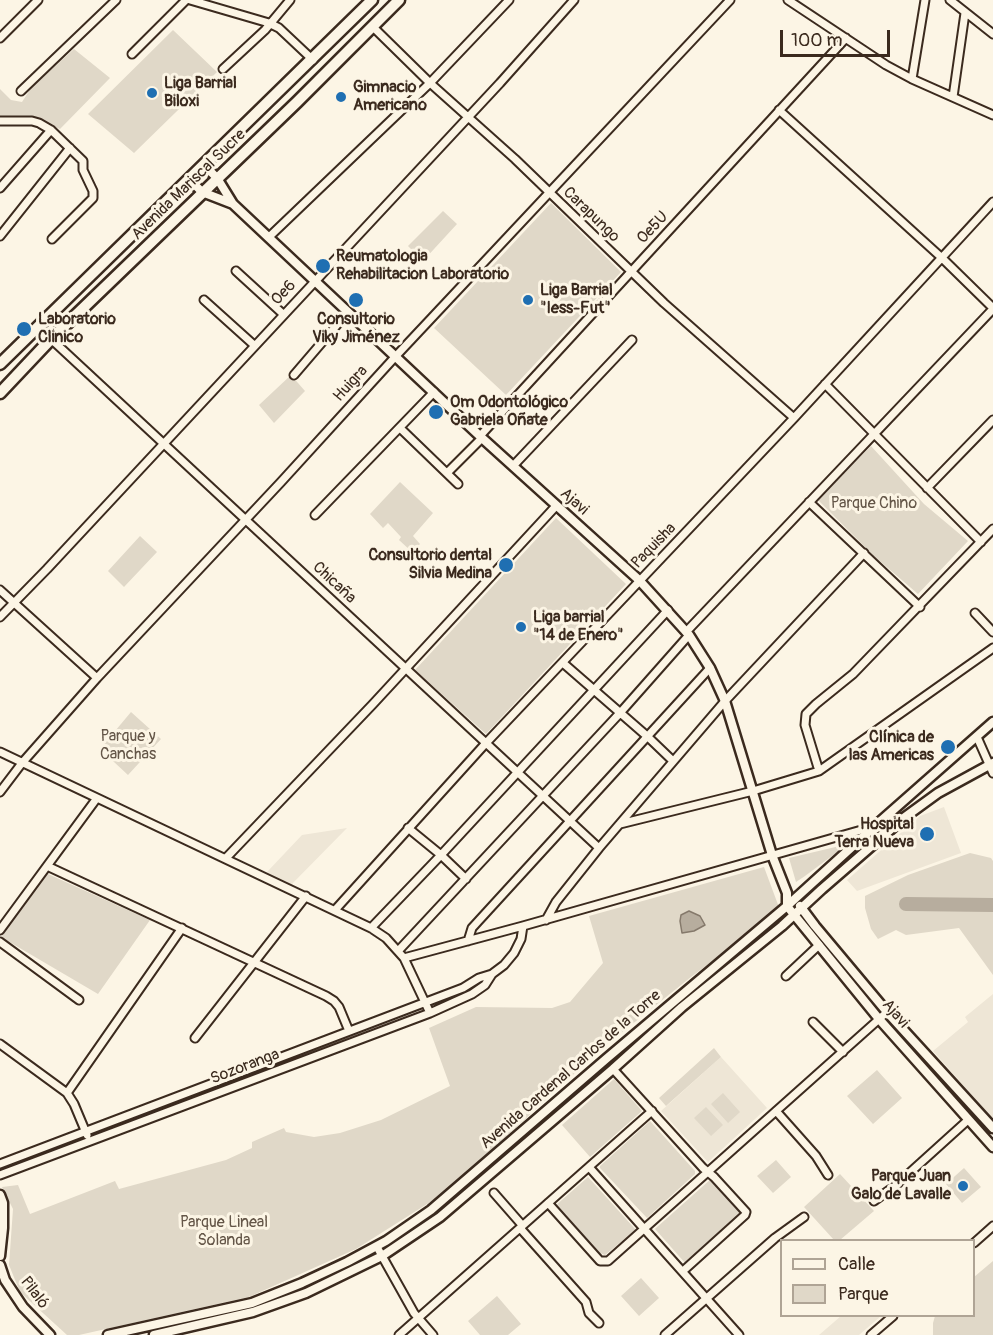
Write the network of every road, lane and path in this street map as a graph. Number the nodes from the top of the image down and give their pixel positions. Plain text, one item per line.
1 (38, 0) edge
2 (116, 0) edge
3 (188, 0) edge
4 (290, 0) edge
5 (372, 0) edge
6 (399, 0) edge
7 (509, 0) edge
8 (574, 0) edge
9 (730, 0) edge
10 (788, 0) edge
11 (925, 0) edge
12 (950, 0) edge
13 (965, 13) junction
14 (269, 23) junction
15 (373, 27) junction
16 (993, 34) edge
17 (0, 38) edge
18 (846, 38) junction
19 (132, 54) dead end
20 (313, 60) junction
21 (223, 69) dead end
22 (912, 79) junction
23 (430, 83) junction
24 (21, 91) dead end
25 (953, 97) junction
26 (993, 108) edge
27 (779, 110) junction
28 (993, 115) edge
29 (468, 117) junction
30 (0, 121) edge
31 (51, 130) junction
32 (70, 148) junction
33 (204, 165) junction
34 (217, 178) junction
35 (189, 179) junction
36 (1, 186) edge
37 (202, 192) junction
38 (549, 194) junction
39 (993, 202) edge
40 (233, 204) junction
41 (0, 236) edge
42 (269, 237) junction
43 (52, 239) dead end
44 (942, 258) junction
45 (236, 271) dead end
46 (631, 272) junction
47 (314, 280) junction
48 (204, 300) dead end
49 (993, 308) edge
50 (348, 312) junction
51 (283, 314) junction
52 (51, 339) junction
53 (632, 340) dead end
54 (254, 345) junction
55 (395, 357) junction
56 (0, 364) edge
57 (294, 375) dead end
58 (825, 384) junction
59 (434, 392) junction
60 (0, 393) edge
61 (794, 418) junction
62 (993, 420) edge
63 (400, 428) junction
64 (874, 436) junction
65 (481, 437) junction
66 (163, 443) junction
67 (513, 466) junction
68 (447, 473) junction
69 (458, 484) dead end
70 (927, 488) junction
71 (809, 502) junction
72 (556, 506) junction
73 (315, 515) dead end
74 (246, 519) junction
75 (993, 529) edge
76 (981, 542) junction
77 (864, 553) junction
78 (639, 580) junction
79 (0, 590) edge
80 (14, 603) junction
81 (920, 607) junction
82 (668, 610) junction
83 (975, 614) dead end
84 (0, 617) edge
85 (993, 632) edge
86 (688, 633) junction
87 (993, 648) edge
88 (563, 663) junction
89 (406, 668) junction
90 (710, 668) junction
91 (97, 678) junction
92 (594, 690) junction
93 (725, 701) junction
94 (620, 713) junction
95 (993, 722) edge
96 (648, 737) junction
97 (976, 737) junction
98 (486, 743) junction
99 (0, 752) edge
100 (673, 761) junction
101 (22, 763) junction
102 (992, 767) edge
103 (517, 771) junction
104 (819, 771) junction
105 (753, 791) junction
106 (0, 792) edge
107 (543, 796) junction
108 (97, 798) junction
109 (570, 821) junction
110 (620, 824) junction
111 (875, 826) junction
112 (408, 828) junction
113 (599, 848) junction
114 (441, 855) junction
115 (772, 855) junction
116 (226, 858) junction
117 (47, 866) junction
118 (466, 879) junction
119 (788, 893) junction
120 (306, 896) junction
121 (796, 899) junction
122 (788, 906) junction
123 (802, 909) junction
124 (335, 910) junction
125 (794, 916) junction
126 (546, 920) junction
127 (523, 926) junction
128 (182, 928) junction
129 (371, 928) junction
130 (0, 930) edge
131 (468, 941) junction
132 (0, 942) edge
133 (819, 945) junction
134 (399, 950) junction
135 (404, 958) junction
136 (255, 962) junction
137 (492, 974) junction
138 (786, 976) dead end
139 (79, 1000) dead end
140 (426, 1002) junction
141 (887, 1012) junction
142 (430, 1013) junction
143 (879, 1019) junction
144 (813, 1022) dead end
145 (349, 1031) junction
146 (195, 1038) dead end
147 (0, 1044) edge
148 (843, 1052) junction
149 (614, 1069) junction
150 (67, 1093) junction
151 (652, 1111) junction
152 (776, 1111) junction
153 (968, 1120) junction
154 (993, 1128) edge
155 (85, 1132) junction
156 (89, 1141) junction
157 (993, 1147) edge
158 (0, 1164) edge
159 (589, 1167) junction
160 (708, 1173) junction
161 (0, 1175) edge
162 (828, 1175) dead end
163 (494, 1192) dead end
164 (0, 1195) edge
165 (874, 1201) dead end
166 (548, 1203) junction
167 (804, 1217) dead end
168 (521, 1226) junction
169 (993, 1226) edge
170 (645, 1230) junction
171 (975, 1242) edge
172 (377, 1246) junction
173 (0, 1256) edge
174 (382, 1256) junction
175 (0, 1265) edge
176 (683, 1271) junction
177 (706, 1299) junction
178 (892, 1317) edge
179 (418, 1318) junction
180 (599, 1323) dead end
181 (50, 1335) edge
182 (108, 1335) edge
183 (154, 1335) edge
184 (399, 1335) edge
185 (433, 1335) edge
186 (665, 1335) edge
187 (739, 1335) edge
188 (871, 1335) edge

1 - 17 street
2 - 24 street
3 - 14 street
3 - 19 street
4 - 14 street
5 - 20 main road, Avenida Mariscal Sucre
6 - 15 main road, Avenida Mariscal Sucre
7 - 23 street
8 - 29 street, Oe6
9 - 38 street, Huigra
10 - 18 street
11 - 22 street
12 - 13 street
13 - 16 street
13 - 25 street
14 - 20 street
14 - 21 street
15 - 23 street, Carapungo
15 - 34 main road, Avenida Mariscal Sucre
18 - 22 street
18 - 27 street, Oe5U
20 - 33 main road, Avenida Mariscal Sucre
22 - 25 street
23 - 29 street, Carapungo
23 - 42 street
25 - 28 street
26 - 28 street
27 - 44 street
27 - 46 street, Oe5U
29 - 38 street, Carapungo
29 - 47 street, Oe6
30 - 31 street
31 - 32 street
31 - 36 street
32 - 41 street
32 - 43 street
33 - 34 street, Ajavi
33 - 35 main road, Avenida Mariscal Sucre
34 - 37 main road, Avenida Mariscal Sucre
34 - 40 street, Ajavi
35 - 37 street, Ajavi
35 - 56 main road, Avenida Mariscal Sucre
37 - 40 street, Ajavi
37 - 52 main road, Avenida Mariscal Sucre
38 - 46 street, Carapungo
38 - 55 street, Huigra
39 - 44 street, Paquisha
40 - 42 street, Ajavi
42 - 47 street, Ajavi
44 - 49 street
44 - 58 street, Paquisha
45 - 51 street
46 - 61 street, Carapungo
46 - 65 street, Oe5U
47 - 50 street, Ajavi
47 - 51 street, Oe6
48 - 54 street
49 - 64 street
50 - 55 street, Ajavi
50 - 57 street
51 - 54 street, Oe6
52 - 60 main road, Avenida Mariscal Sucre
52 - 66 street, Chicaña
53 - 67 street
54 - 66 street, Oe6
55 - 59 street, Ajavi
55 - 74 street, Huigra
58 - 61 street, Paquisha
58 - 64 street
59 - 63 street
59 - 65 street, Ajavi
61 - 78 street, Paquisha
62 - 70 street
63 - 68 street
63 - 73 street
64 - 70 street
64 - 71 street
65 - 67 street, Ajavi
65 - 68 street, Oe5U
66 - 74 street, Chicaña
66 - 80 street, Oe6
67 - 72 street, Ajavi
68 - 69 street
70 - 76 street
71 - 77 street
71 - 86 street
72 - 78 street, Ajavi
72 - 89 street
74 - 89 street, Chicaña
74 - 91 street, Huigra
75 - 76 street
76 - 81 street
77 - 81 street
77 - 93 street
78 - 82 street, Ajavi
78 - 88 street, Paquisha
79 - 80 street
80 - 84 street, Oe6
80 - 91 street
81 - 104 street
82 - 86 street, Ajavi
82 - 92 street
83 - 85 street
86 - 90 street, Ajavi
86 - 94 street
87 - 104 street
88 - 92 street
88 - 98 street, Paquisha
89 - 98 street, Chicaña
89 - 116 street
90 - 93 street, Ajavi
90 - 96 street
91 - 101 street, Huigra
92 - 94 street
92 - 103 street
93 - 100 street
93 - 105 street, Ajavi
94 - 96 street
94 - 107 street
95 - 97 street, Avenida Cardenal Carlos de la Torre
96 - 100 street
96 - 109 street
97 - 102 street
97 - 111 street, Avenida Cardenal Carlos de la Torre
98 - 103 street, Chicaña
98 - 112 street, Paquisha
99 - 101 street
100 - 110 street
101 - 106 street, Huigra
101 - 108 street
102 - 123 street, Avenida Cardenal Carlos de la Torre
103 - 107 street, Chicaña
103 - 114 street
104 - 105 street
105 - 110 street
105 - 115 street, Ajavi
107 - 109 street, Chicaña
107 - 118 street
108 - 116 street
108 - 117 street
109 - 113 street, Chicaña
109 - 131 street
110 - 113 street
111 - 115 street
111 - 121 street, Avenida Cardenal Carlos de la Torre
112 - 114 street
112 - 124 street, Paquisha
113 - 126 street
114 - 118 street
114 - 129 street
115 - 119 street, Ajavi
115 - 126 street
116 - 120 street
117 - 128 street
117 - 130 street
118 - 134 street
119 - 121 street, Ajavi
119 - 122 street, Ajavi
120 - 124 street
120 - 136 street
121 - 122 street, Avenida Cardenal Carlos de la Torre
121 - 123 street, Ajavi
122 - 125 street, Ajavi
122 - 172 street, Avenida Cardenal Carlos de la Torre
123 - 125 street, Avenida Cardenal Carlos de la Torre
123 - 141 street, Ajavi
124 - 129 street
125 - 133 street, Ajavi
125 - 149 street, Avenida Cardenal Carlos de la Torre
126 - 127 street
127 - 131 street
127 - 137 street, Sozoranga
128 - 136 street
128 - 150 street
129 - 134 street
131 - 135 street
132 - 139 street
133 - 138 street
133 - 143 street, Ajavi
134 - 135 street
135 - 140 street
136 - 145 street
136 - 146 street
137 - 140 street, Sozoranga
137 - 142 street, Sozoranga
140 - 142 street
140 - 145 street, Sozoranga
141 - 143 street
141 - 154 street, Ajavi
142 - 156 street, Sozoranga
143 - 148 street
143 - 153 street, Ajavi
144 - 148 street
145 - 155 street, Sozoranga
147 - 150 street
148 - 152 street
149 - 151 street
149 - 174 street, Avenida Cardenal Carlos de la Torre
150 - 155 street
151 - 159 street
151 - 160 street
152 - 160 street
152 - 162 street
153 - 157 street, Ajavi
153 - 165 street
155 - 156 street
155 - 158 street, Sozoranga
156 - 161 street, Sozoranga
159 - 166 street
159 - 170 street
160 - 170 street
160 - 176 street
163 - 168 street
164 - 173 street
166 - 168 street
166 - 170 street
167 - 177 street
168 - 179 street
168 - 180 street
169 - 171 street
170 - 176 street
172 - 174 street
172 - 182 street, Avenida Cardenal Carlos de la Torre
174 - 179 street
174 - 183 street, Avenida Cardenal Carlos de la Torre
175 - 181 street, Pilaló
176 - 177 street
177 - 186 street
177 - 187 street
178 - 188 street
179 - 184 street
179 - 185 street

